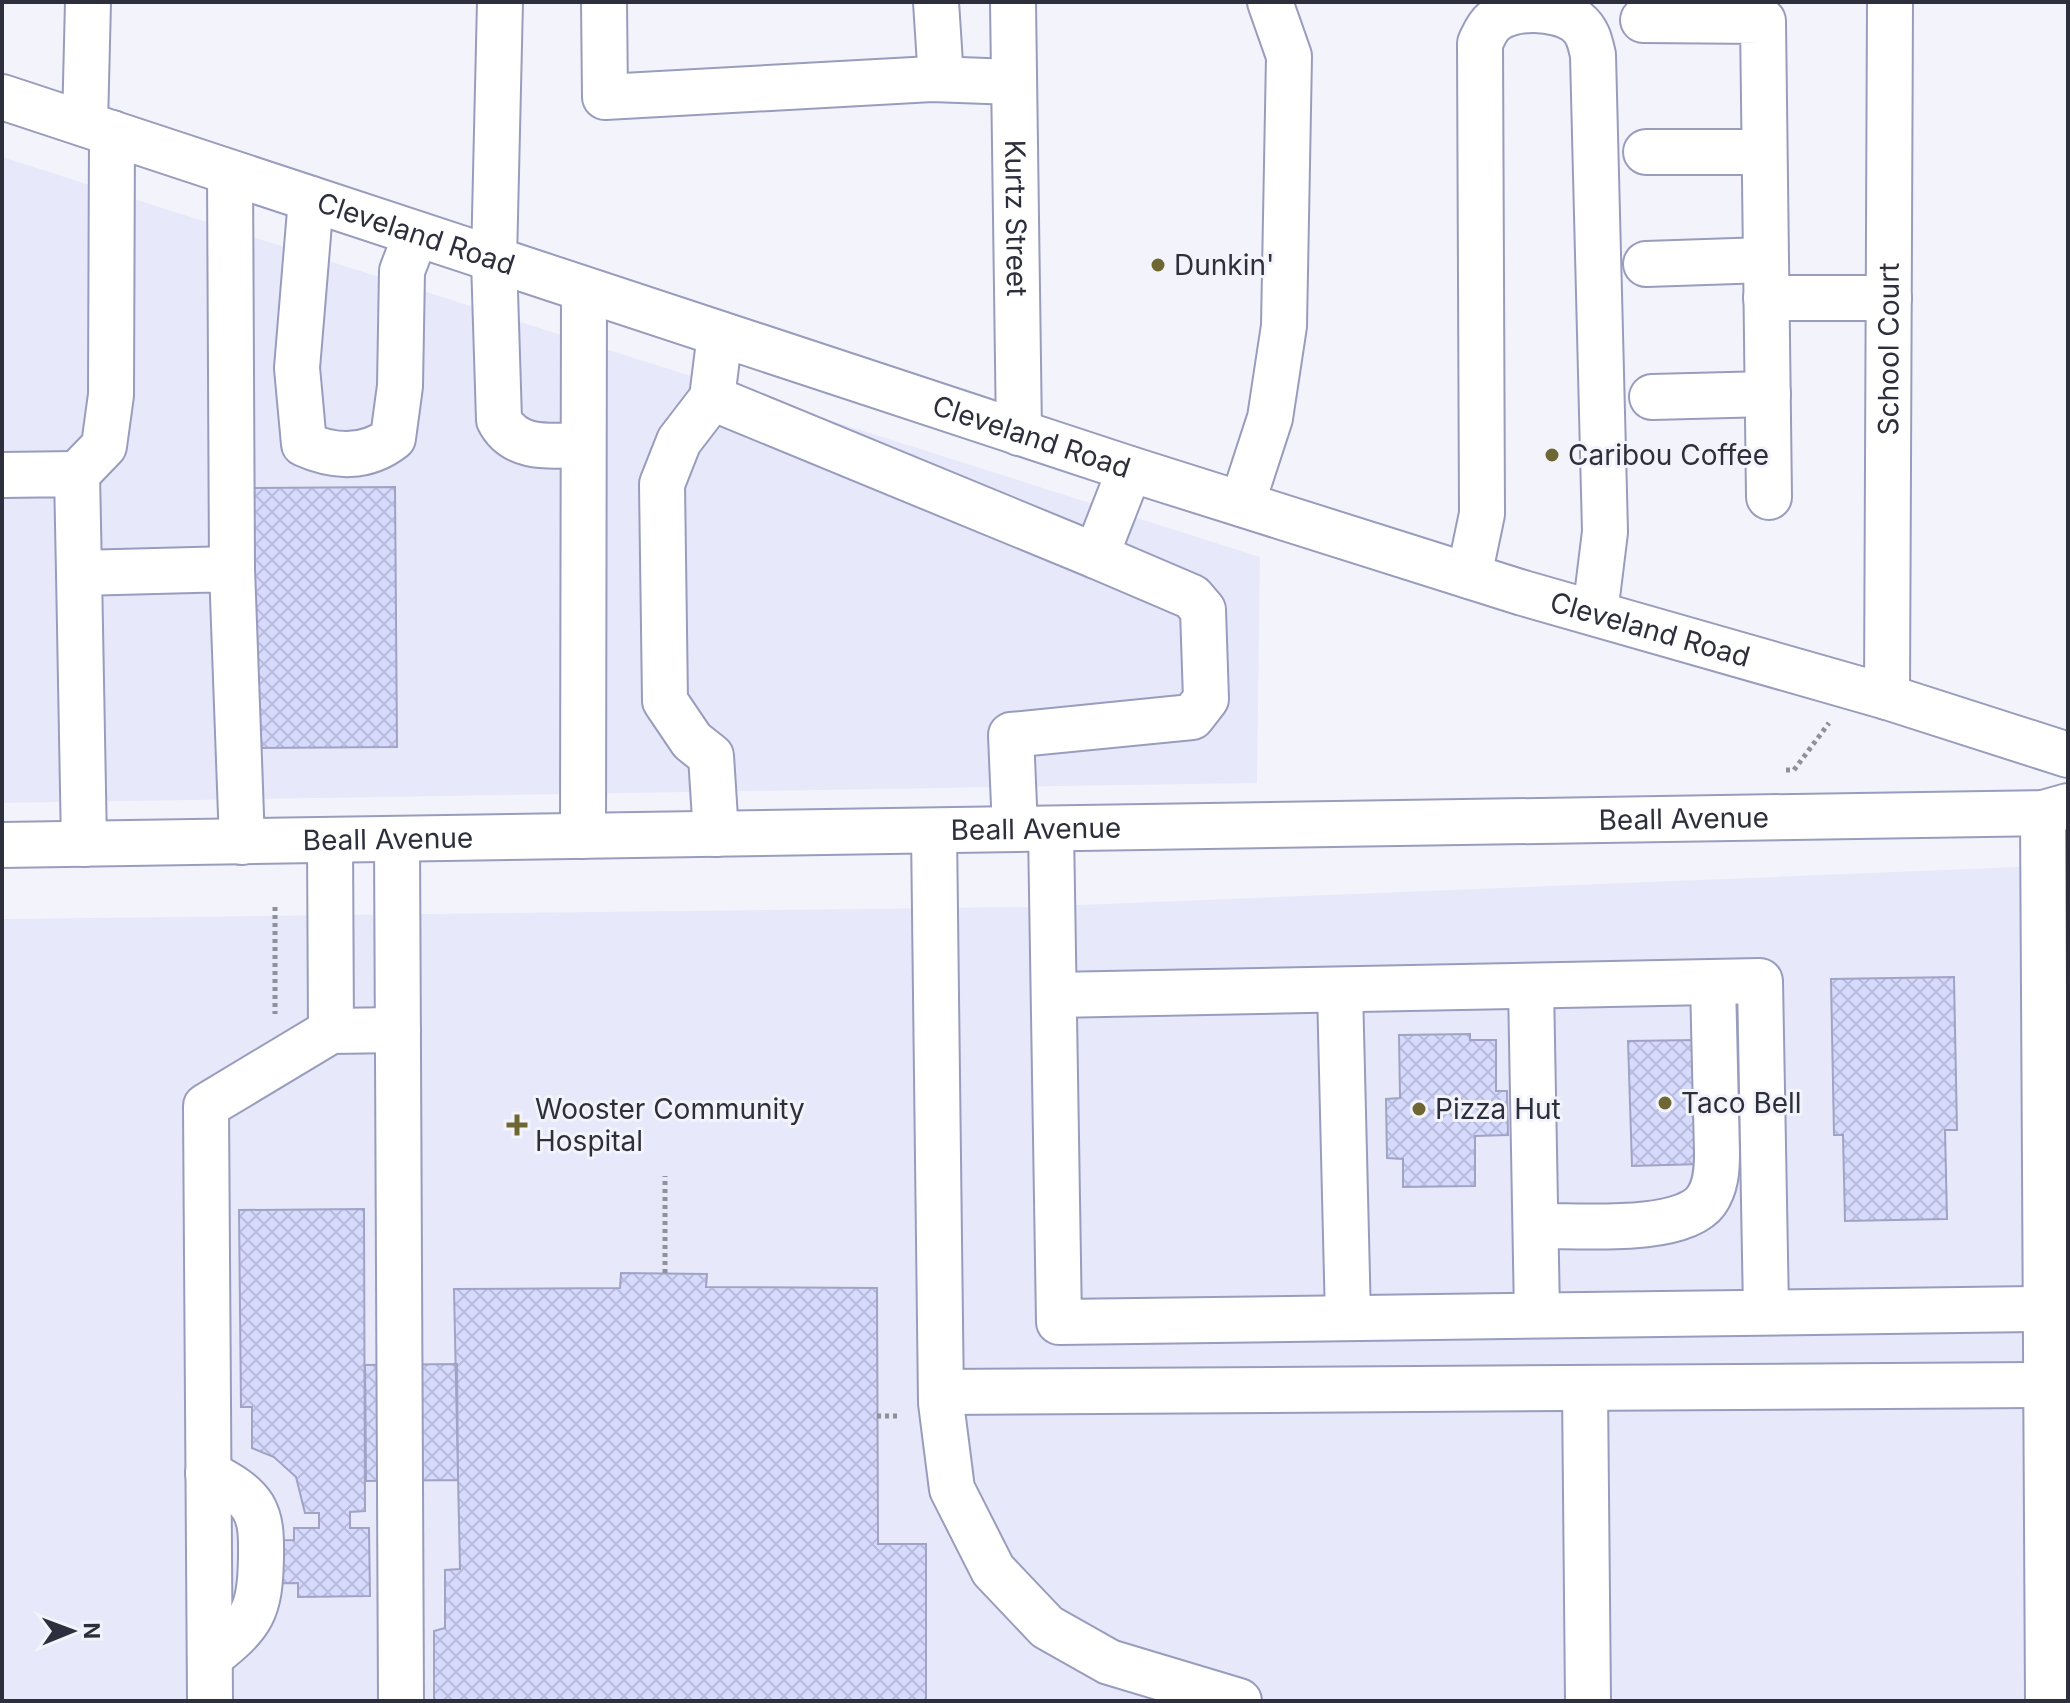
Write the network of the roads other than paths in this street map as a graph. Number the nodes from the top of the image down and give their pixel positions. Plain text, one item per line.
1 (88, 2) edge
2 (500, 2) edge
3 (604, 2) edge
4 (936, 2) edge
5 (1013, 2) edge
6 (1270, 2) edge
7 (1890, 2) edge
8 (1762, 11) edge
9 (1643, 20) dead end
10 (941, 79) junction
11 (1014, 82) junction
12 (2, 97) edge
13 (98, 129) junction
14 (1646, 152) dead end
15 (1764, 152) junction
16 (230, 173) junction
17 (311, 199) junction
18 (416, 234) junction
19 (494, 260) junction
20 (1646, 264) dead end
21 (1766, 279) junction
22 (584, 290) junction
23 (1889, 298) junction
24 (720, 334) junction
25 (1768, 394) junction
26 (1652, 397) dead end
27 (712, 398) junction
28 (1019, 433) junction
29 (581, 445) junction
30 (1130, 469) junction
31 (77, 474) junction
32 (2, 475) edge
33 (1769, 497) dead end
34 (1242, 504) junction
35 (1096, 556) junction
36 (232, 569) junction
37 (79, 573) junction
38 (1469, 576) junction
39 (1595, 613) junction
40 (1887, 697) junction
41 (2068, 755) edge
42 (2056, 810) edge
43 (1033, 830) junction
44 (934, 831) junction
45 (716, 834) junction
46 (583, 836) junction
47 (397, 839) junction
48 (330, 840) junction
49 (242, 842) junction
50 (84, 844) junction
51 (2, 845) edge
52 (1713, 982) junction
53 (1531, 986) junction
54 (1340, 990) junction
55 (1054, 995) junction
56 (398, 1030) junction
57 (331, 1031) junction
58 (2056, 1216) edge
59 (1536, 1226) junction
60 (2043, 1309) junction
61 (1766, 1310) junction
62 (1537, 1314) junction
63 (1348, 1318) junction
64 (2045, 1385) junction
65 (1585, 1388) junction
66 (941, 1392) junction
67 (2058, 1628) edge
68 (210, 1701) edge
69 (401, 1701) edge
70 (1239, 1701) edge
71 (1588, 1701) edge
72 (2048, 1701) edge

1 - 13 street
2 - 19 street
3 - 10 street
4 - 10 street
5 - 11 street, Kurtz Street
6 - 34 street
7 - 23 street, School Court
8 - 9 street
8 - 15 street
10 - 11 street
11 - 28 street, Kurtz Street
12 - 13 street, Cleveland Road
13 - 16 street, Cleveland Road
13 - 31 street
14 - 15 street
15 - 21 street
16 - 17 street, Cleveland Road
16 - 36 street
17 - 18 street, Cleveland Road
17 - 18 street
18 - 19 street, Cleveland Road
19 - 22 street, Cleveland Road
19 - 29 street
20 - 21 street
21 - 23 street
21 - 25 street
22 - 24 street, Cleveland Road
22 - 29 street
23 - 40 street, School Court
24 - 27 street
24 - 28 street, Cleveland Road
25 - 26 street
25 - 33 street
27 - 35 street
27 - 45 street
28 - 30 street, Cleveland Road
29 - 46 street
30 - 34 street, Cleveland Road
30 - 35 street
31 - 32 street
31 - 37 street
34 - 38 street, Cleveland Road
35 - 43 street
36 - 37 street
36 - 49 street
37 - 50 street
38 - 39 street, Cleveland Road
38 - 39 street
39 - 40 street, Cleveland Road
40 - 41 street, Cleveland Road
42 - 43 street, Beall Avenue
42 - 58 street
43 - 44 street, Beall Avenue
43 - 55 street
44 - 45 street, Beall Avenue
44 - 66 street
45 - 46 street, Beall Avenue
46 - 47 street, Beall Avenue
47 - 48 street, Beall Avenue
47 - 56 street
48 - 49 street, Beall Avenue
48 - 57 street
49 - 50 street, Beall Avenue
50 - 51 street, Beall Avenue
52 - 53 street
52 - 59 street
52 - 61 street
53 - 54 street
53 - 59 street
54 - 55 street
54 - 63 street
55 - 63 street
56 - 57 street
56 - 69 street
57 - 68 street
58 - 60 street
59 - 62 street
60 - 61 street
60 - 64 street
61 - 62 street
62 - 63 street
64 - 65 street
64 - 67 street
65 - 66 street
65 - 71 street
66 - 70 street
67 - 72 street

